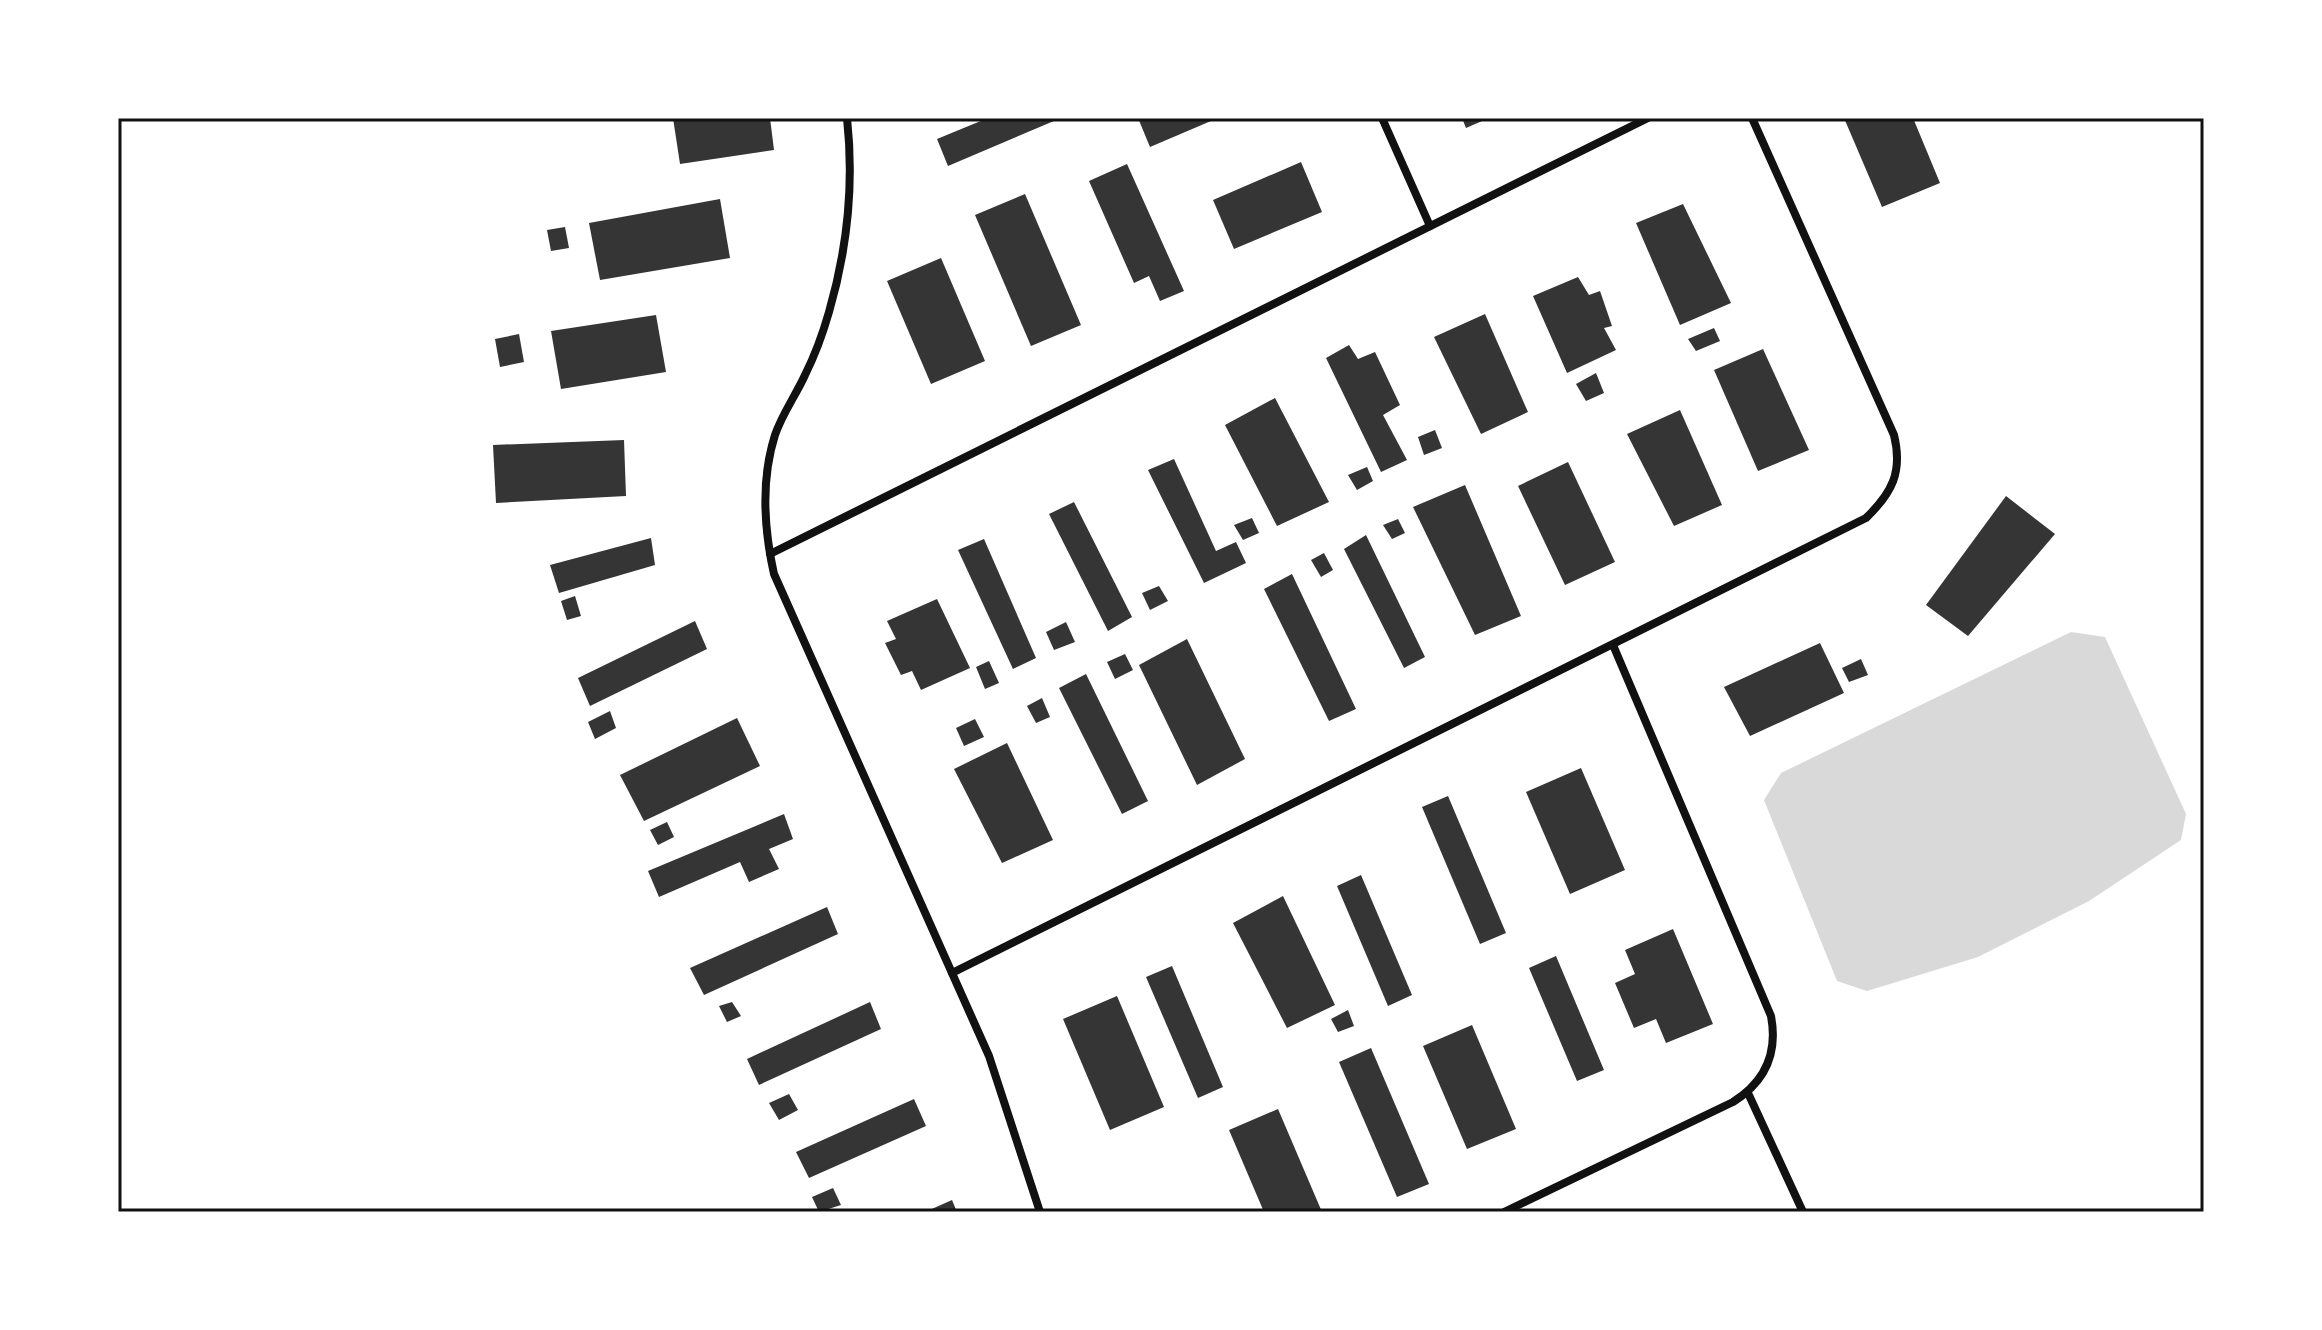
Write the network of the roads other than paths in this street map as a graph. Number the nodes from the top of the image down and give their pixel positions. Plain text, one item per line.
1 (847, 118) edge
2 (1382, 118) edge
3 (1648, 118) edge
4 (1752, 118) edge
5 (1430, 226) junction
6 (770, 554) junction
7 (1613, 645) junction
8 (952, 973) junction
9 (1748, 1093) junction
10 (1040, 1212) edge
11 (1504, 1212) edge
12 (1803, 1212) edge

1 - 6 street
2 - 5 street
3 - 5 street
4 - 7 street
5 - 6 street
6 - 8 street
7 - 8 street
7 - 9 street
8 - 10 street
9 - 11 street
9 - 12 street

